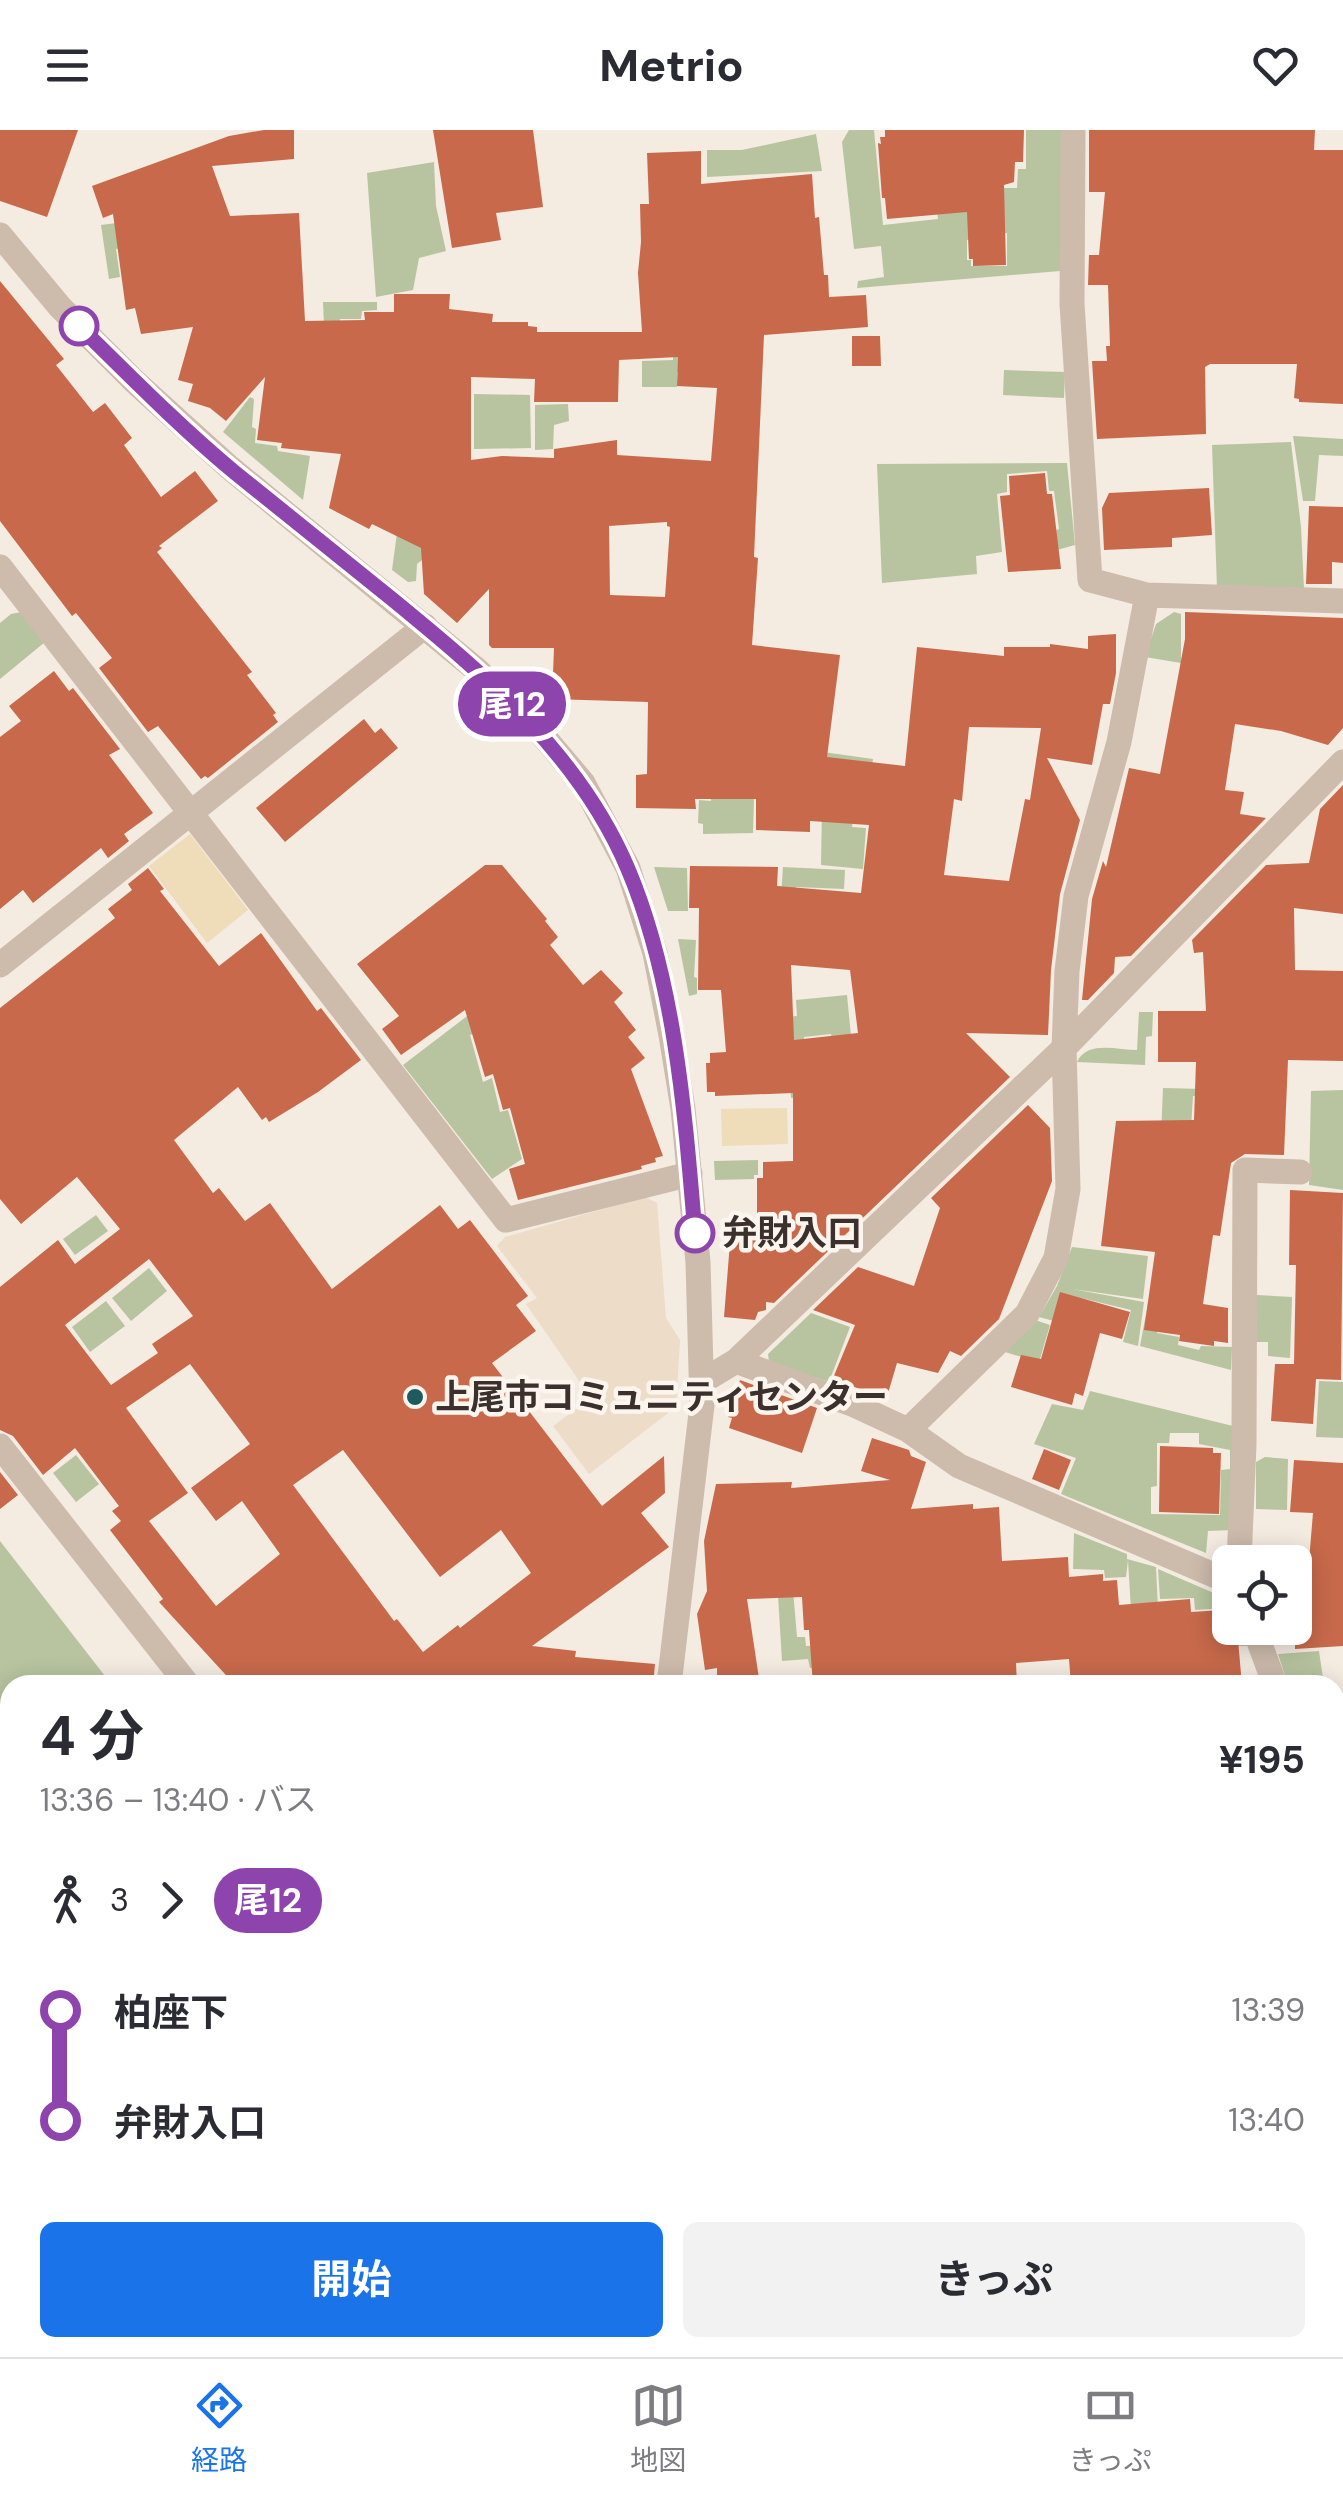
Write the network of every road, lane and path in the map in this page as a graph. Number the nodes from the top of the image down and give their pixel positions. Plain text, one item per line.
1 (1072, 130) edge
2 (0, 235) edge
3 (0, 567) edge
4 (1147, 595) junction
5 (1343, 601) edge
6 (425, 626) junction
7 (1343, 762) edge
8 (190, 816) junction
9 (0, 964) edge
10 (1064, 1048) junction
11 (1300, 1172) dead end
12 (690, 1174) junction
13 (736, 1361) junction
14 (704, 1380) junction
15 (908, 1430) junction
16 (0, 1446) edge
17 (1240, 1545) edge
18 (1212, 1574) edge
19 (1261, 1645) edge
20 (180, 1675) edge
21 (670, 1675) edge
22 (1272, 1675) edge

1 - 4 street
2 - 6 street
3 - 8 street
4 - 5 street
4 - 10 street
6 - 8 street
6 - 12 street
7 - 10 street
8 - 9 street
8 - 12 street
10 - 13 street
10 - 15 street
11 - 17 street
12 - 14 street
13 - 14 street
13 - 15 street
14 - 21 street
15 - 18 street
16 - 20 street
19 - 22 street

